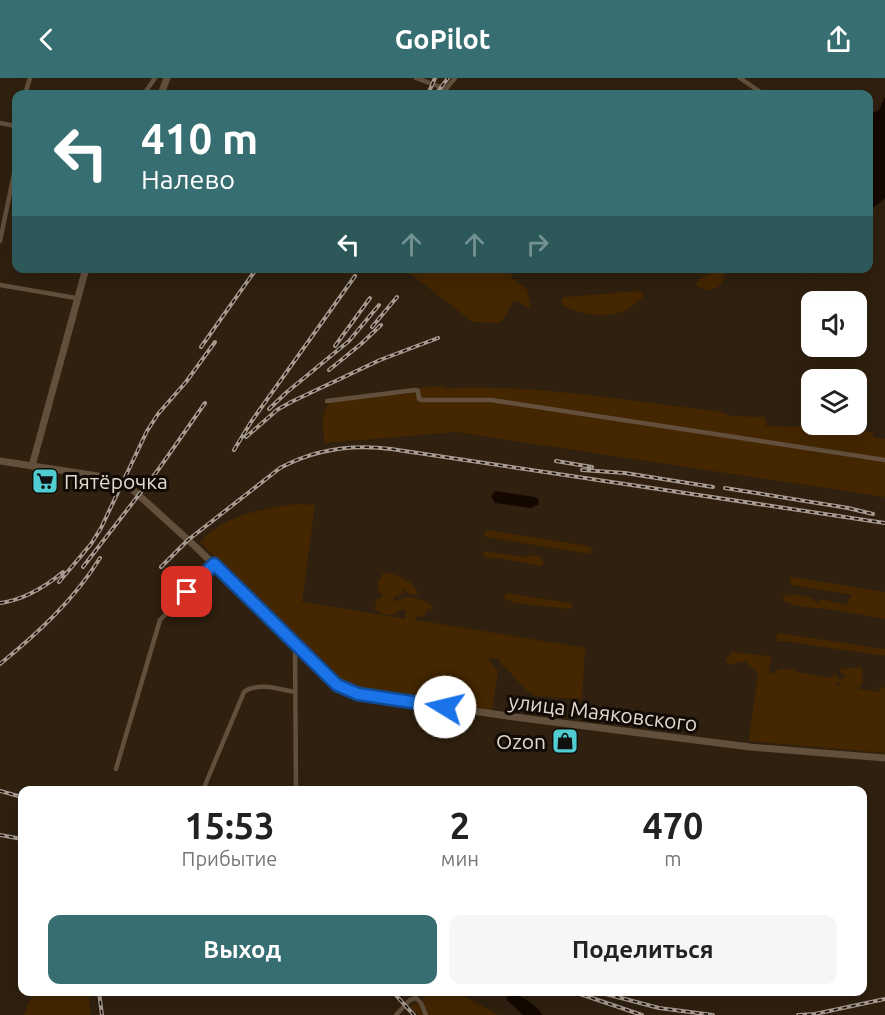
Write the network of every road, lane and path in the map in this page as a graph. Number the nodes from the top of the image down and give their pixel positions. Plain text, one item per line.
1 (416, 78) edge
2 (455, 78) edge
3 (740, 78) edge
4 (757, 90) edge
5 (12, 184) edge
6 (0, 241) edge
7 (84, 273) edge
8 (0, 285) edge
9 (76, 298) junction
10 (327, 401) dead end
11 (0, 460) edge
12 (885, 460) edge
13 (32, 466) junction
14 (214, 564) junction
15 (295, 646) junction
16 (294, 692) junction
17 (885, 758) edge
18 (116, 769) dead end
19 (205, 786) edge
20 (296, 786) edge
21 (396, 1015) edge
22 (426, 1015) edge

1 - 2 street
3 - 4 street
5 - 6 street
7 - 9 street
8 - 9 street
9 - 13 street
10 - 12 street
11 - 13 street, улица Маяковского
13 - 14 street, улица Маяковского
14 - 15 street, улица Маяковского
14 - 18 street
15 - 16 street
15 - 17 street, улица Маяковского
16 - 19 street
16 - 20 street
21 - 22 street

